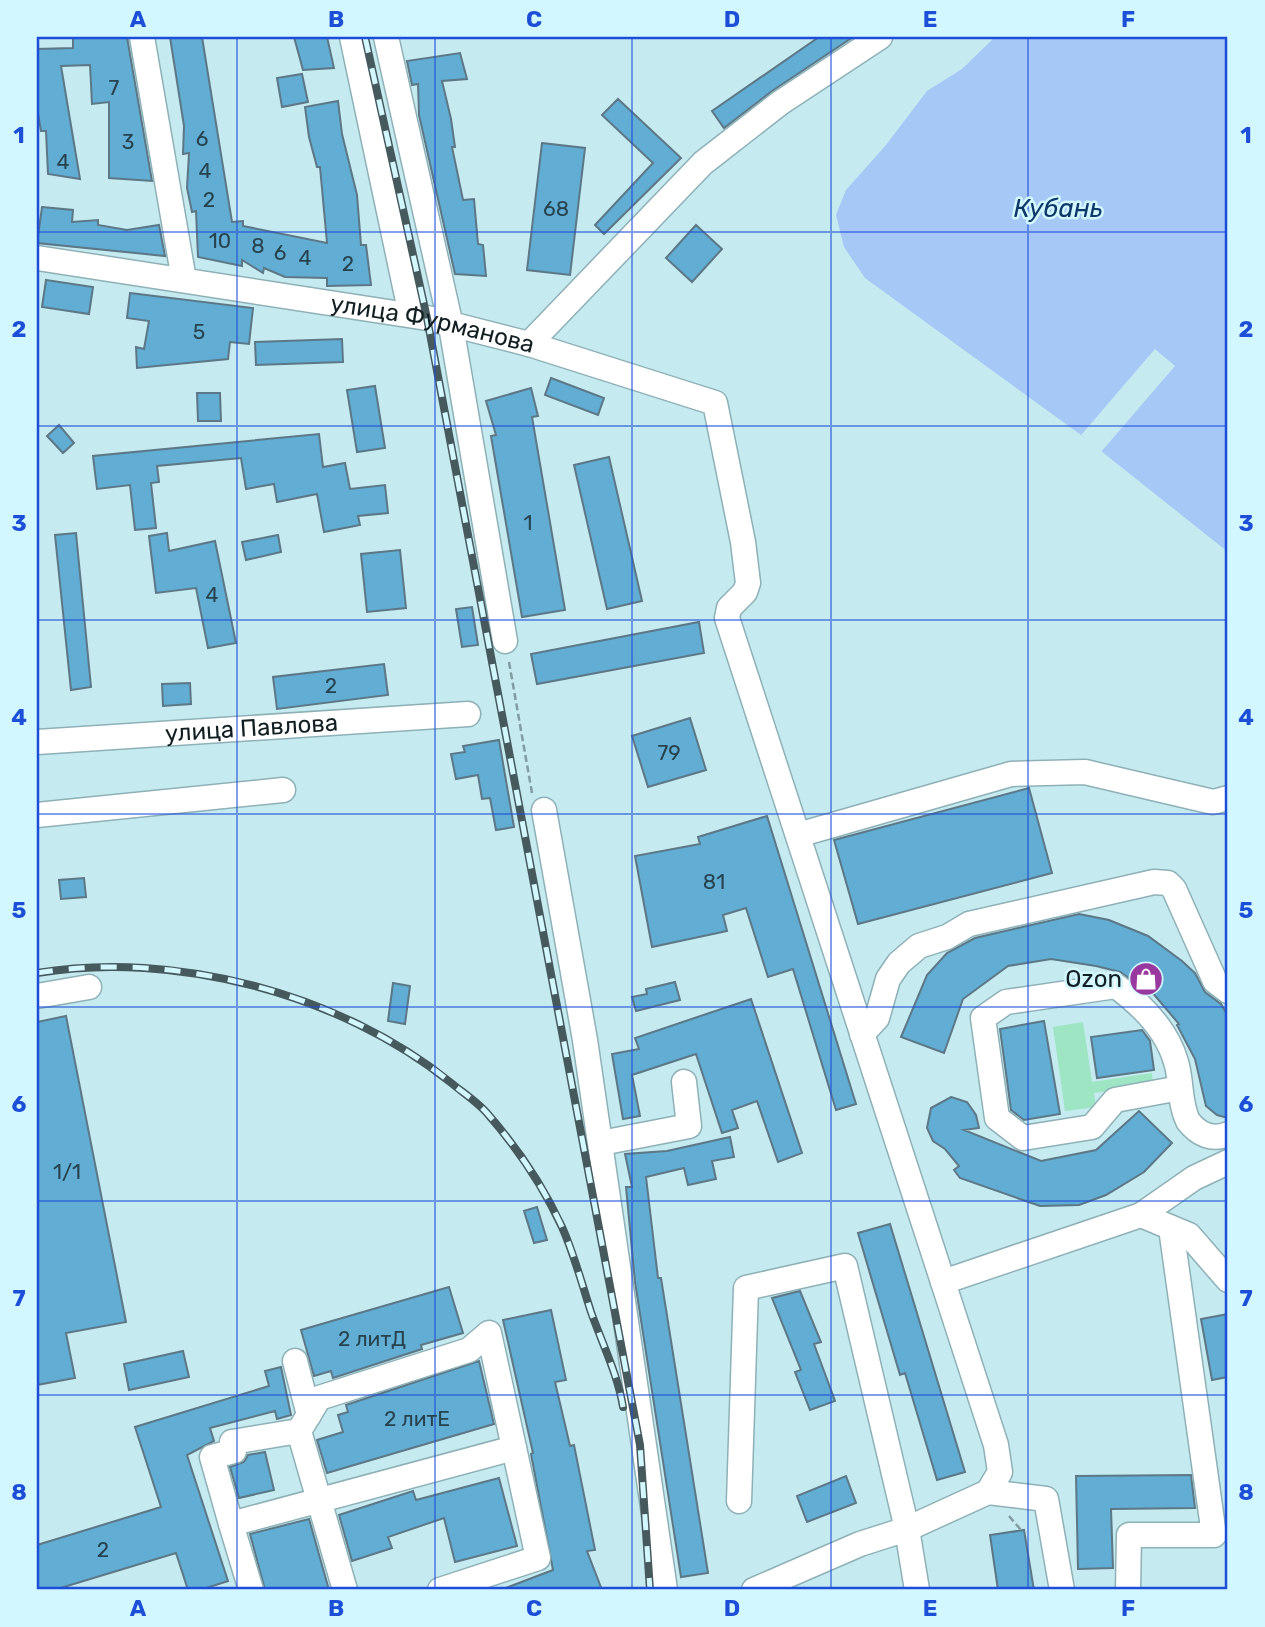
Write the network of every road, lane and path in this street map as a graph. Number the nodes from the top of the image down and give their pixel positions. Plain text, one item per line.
1 (142, 37) edge
2 (352, 37) edge
3 (386, 37) edge
4 (880, 37) edge
5 (37, 258) edge
6 (184, 280) junction
7 (411, 315) junction
8 (451, 326) junction
9 (529, 345) junction
10 (505, 641) joint
11 (467, 714) dead end
12 (37, 742) edge
13 (283, 790) dead end
14 (1228, 798) edge
15 (544, 810) joint
16 (37, 815) edge
17 (798, 835) junction
18 (89, 987) dead end
19 (1228, 991) edge
20 (37, 996) edge
21 (862, 1034) junction
22 (684, 1082) dead end
23 (1180, 1088) junction
24 (601, 1143) junction
25 (1226, 1152) edge
26 (1141, 1215) junction
27 (1171, 1228) junction
28 (1228, 1280) edge
29 (943, 1282) junction
30 (295, 1361) dead end
31 (304, 1423) junction
32 (514, 1448) junction
33 (989, 1492) junction
34 (318, 1501) junction
35 (739, 1501) dead end
36 (232, 1524) junction
37 (907, 1529) junction
38 (251, 1590) edge
39 (345, 1590) edge
40 (440, 1590) edge
41 (665, 1590) edge
42 (754, 1590) edge
43 (917, 1590) edge
44 (1062, 1590) edge
45 (1128, 1590) edge

1 - 6 street
2 - 7 street
3 - 8 street
4 - 9 street, улица Фурманова
5 - 6 street, улица Фурманова
6 - 7 street, улица Фурманова
7 - 8 street, улица Фурманова
8 - 9 street, улица Фурманова
8 - 10 street
9 - 17 street
10 - 15 path
11 - 12 street, улица Павлова
13 - 16 street
14 - 17 street
15 - 24 street
17 - 21 street
18 - 20 street
19 - 21 street
21 - 29 street
22 - 24 street
23 - 23 street
23 - 25 street
24 - 41 street
25 - 26 street
26 - 27 street
26 - 29 street
27 - 28 street
27 - 45 street
29 - 33 street
30 - 31 street
31 - 32 street
31 - 34 street
31 - 36 street
32 - 34 street
32 - 40 street
33 - 37 street
33 - 44 street
34 - 36 street
34 - 39 street
35 - 37 street
36 - 38 street
37 - 42 street
37 - 43 street

